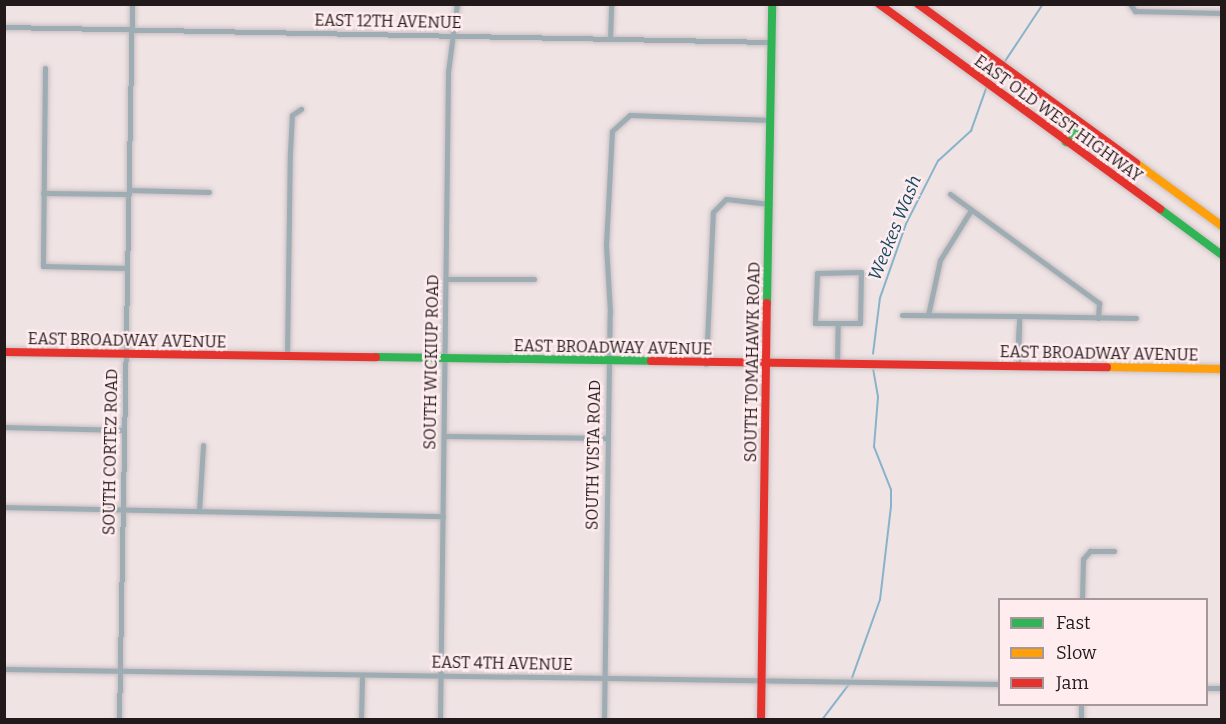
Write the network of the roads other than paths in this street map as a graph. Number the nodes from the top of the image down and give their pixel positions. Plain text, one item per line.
1 (132, 4) edge
2 (457, 4) edge
3 (611, 4) edge
4 (772, 4) edge
5 (879, 4) edge
6 (918, 4) edge
7 (1131, 7) edge
8 (1221, 13) edge
9 (4, 27) edge
10 (131, 31) junction
11 (454, 36) junction
12 (610, 39) junction
13 (772, 42) junction
14 (45, 68) dead end
15 (301, 109) dead end
16 (771, 120) junction
17 (1080, 123) junction
18 (1066, 142) junction
19 (129, 192) junction
20 (208, 192) dead end
21 (43, 193) junction
22 (950, 194) dead end
23 (770, 204) junction
24 (970, 210) junction
25 (1221, 226) edge
26 (1221, 255) edge
27 (127, 268) junction
28 (446, 279) junction
29 (534, 279) dead end
30 (902, 315) dead end
31 (928, 315) junction
32 (1019, 318) junction
33 (1098, 318) junction
34 (1136, 318) dead end
35 (838, 325) junction
36 (4, 352) edge
37 (126, 355) junction
38 (287, 356) junction
39 (446, 360) junction
40 (610, 362) junction
41 (766, 363) junction
42 (706, 364) junction
43 (837, 364) junction
44 (1018, 366) junction
45 (1221, 369) edge
46 (4, 427) edge
47 (124, 430) junction
48 (445, 436) junction
49 (608, 438) junction
50 (203, 446) dead end
51 (4, 507) edge
52 (123, 510) junction
53 (199, 511) junction
54 (443, 516) junction
55 (1114, 550) dead end
56 (1082, 598) edge
57 (4, 669) edge
58 (120, 671) junction
59 (362, 675) junction
60 (440, 676) junction
61 (604, 679) junction
62 (762, 682) junction
63 (998, 684) edge
64 (119, 720) edge
65 (360, 720) edge
66 (440, 720) edge
67 (604, 720) edge
68 (761, 720) edge

1 - 10 street, SOUTH CORTEZ ROAD
2 - 11 street, SOUTH WICKIUP ROAD
3 - 12 street
4 - 13 main road, SOUTH TOMAHAWK ROAD
5 - 18 main road, EAST OLD WEST HIGHWAY
6 - 17 main road, EAST OLD WEST HIGHWAY
7 - 8 street
9 - 10 street, EAST 12TH AVENUE
10 - 11 street, EAST 12TH AVENUE
10 - 19 street, SOUTH CORTEZ ROAD
11 - 12 street, EAST 12TH AVENUE
11 - 28 street, SOUTH WICKIUP ROAD
12 - 13 street, EAST 12TH AVENUE
13 - 16 main road, SOUTH TOMAHAWK ROAD
14 - 21 street
15 - 38 street
16 - 23 main road, SOUTH TOMAHAWK ROAD
16 - 40 street, SOUTH VISTA ROAD
17 - 18 main road
17 - 25 main road, EAST OLD WEST HIGHWAY
18 - 26 main road, EAST OLD WEST HIGHWAY
19 - 20 street
19 - 21 street
19 - 27 street, SOUTH CORTEZ ROAD
21 - 27 street
22 - 24 street
23 - 41 main road, SOUTH TOMAHAWK ROAD
23 - 42 street
24 - 31 street
24 - 33 street
27 - 37 street, SOUTH CORTEZ ROAD
28 - 29 street
28 - 39 street, SOUTH WICKIUP ROAD
30 - 31 street
31 - 32 street
32 - 33 street
32 - 44 street
33 - 34 street
35 - 35 street
35 - 43 street
36 - 37 main road, EAST BROADWAY AVENUE
37 - 38 main road, EAST BROADWAY AVENUE
37 - 47 street, SOUTH CORTEZ ROAD
38 - 39 main road, EAST BROADWAY AVENUE
39 - 40 main road, EAST BROADWAY AVENUE
39 - 48 street, SOUTH WICKIUP ROAD
40 - 42 main road, EAST BROADWAY AVENUE
40 - 49 street, SOUTH VISTA ROAD
41 - 42 main road, EAST BROADWAY AVENUE
41 - 43 main road, EAST BROADWAY AVENUE
41 - 62 main road, SOUTH TOMAHAWK ROAD
43 - 44 main road, EAST BROADWAY AVENUE
44 - 45 main road, EAST BROADWAY AVENUE
46 - 47 street
47 - 52 street, SOUTH CORTEZ ROAD
48 - 49 street
48 - 54 street, SOUTH WICKIUP ROAD
49 - 61 street, SOUTH VISTA ROAD
50 - 53 street
51 - 52 street
52 - 53 street
52 - 58 street, SOUTH CORTEZ ROAD
53 - 54 street
54 - 60 street, SOUTH WICKIUP ROAD
55 - 56 street
57 - 58 street, EAST 4TH AVENUE
58 - 59 street, EAST 4TH AVENUE
58 - 64 street, SOUTH CORTEZ ROAD
59 - 60 street, EAST 4TH AVENUE
59 - 65 street
60 - 61 street, EAST 4TH AVENUE
60 - 66 street, SOUTH WICKIUP ROAD
61 - 62 street, EAST 4TH AVENUE
61 - 67 street, SOUTH VISTA ROAD
62 - 63 street, EAST 4TH AVENUE
62 - 68 main road, SOUTH TOMAHAWK ROAD

